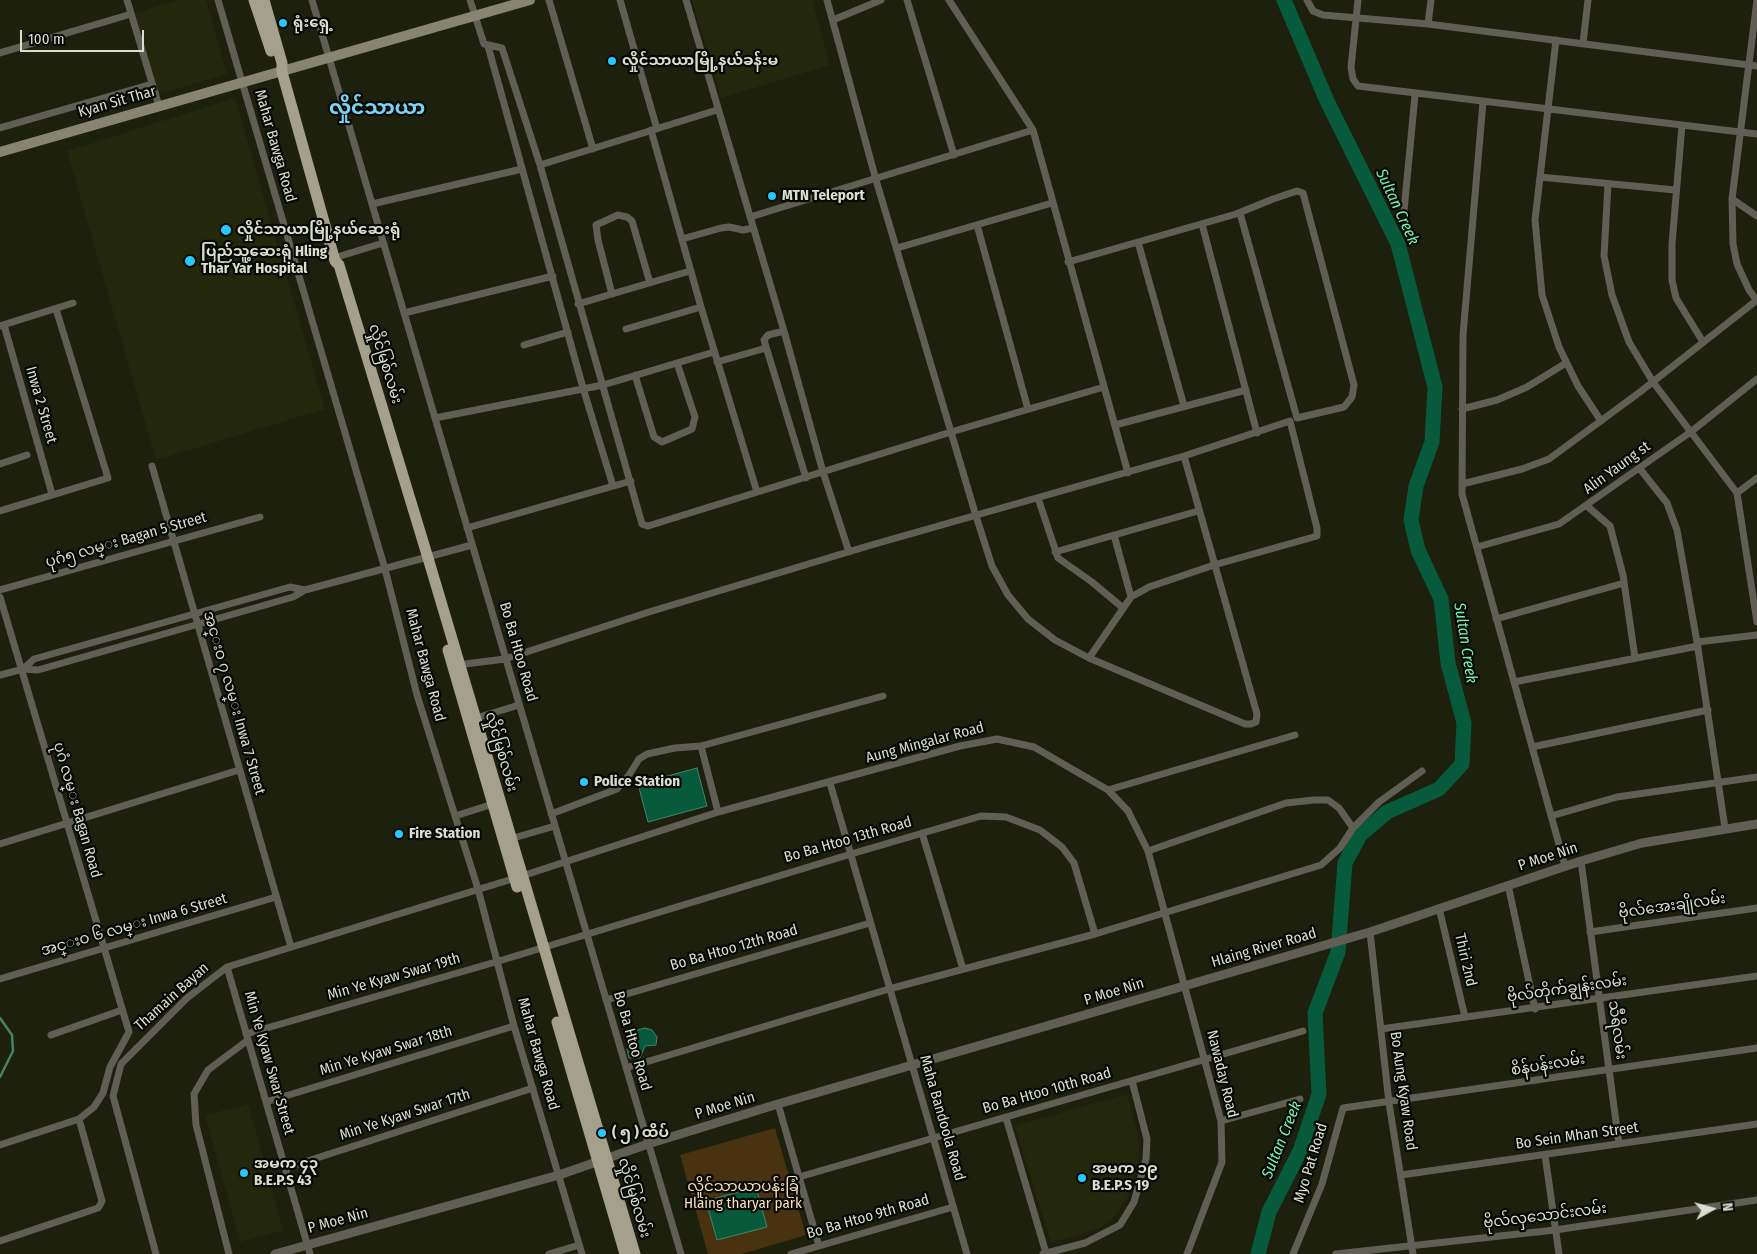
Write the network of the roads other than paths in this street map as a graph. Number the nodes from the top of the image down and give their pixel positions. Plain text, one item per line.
1 (127, 0) edge
2 (218, 0) edge
3 (254, 0) edge
4 (264, 0) edge
5 (312, 0) edge
6 (470, 0) edge
7 (530, 0) edge
8 (549, 0) edge
9 (620, 0) edge
10 (686, 0) edge
11 (827, 0) edge
12 (881, 0) edge
13 (907, 0) edge
14 (949, 0) edge
15 (1307, 0) edge
16 (1358, 0) edge
17 (1431, 0) edge
18 (1588, 0) edge
19 (1756, 0) edge
20 (132, 14) junction
21 (475, 16) junction
22 (1356, 17) junction
23 (833, 20) junction
24 (1428, 24) junction
25 (1556, 40) junction
26 (1583, 43) junction
27 (488, 46) junction
28 (0, 53) edge
29 (329, 58) junction
30 (1749, 65) junction
31 (1757, 66) edge
32 (282, 72) junction
33 (243, 83) junction
34 (152, 84) junction
35 (1415, 95) junction
36 (1483, 102) junction
37 (159, 106) junction
38 (717, 110) junction
39 (1548, 111) junction
40 (1682, 125) junction
41 (0, 128) edge
42 (654, 130) junction
43 (1033, 130) junction
44 (1741, 131) junction
45 (1757, 134) edge
46 (593, 148) junction
47 (0, 152) edge
48 (954, 155) junction
49 (540, 165) junction
50 (522, 169) junction
51 (1540, 177) junction
52 (876, 180) junction
53 (1608, 184) junction
54 (1675, 190) junction
55 (1732, 199) junction
56 (1052, 203) junction
57 (372, 204) junction
58 (1404, 211) dead end
59 (1240, 213) junction
60 (1757, 216) edge
61 (750, 217) junction
62 (977, 224) junction
63 (1202, 224) junction
64 (753, 228) junction
65 (682, 240) junction
66 (1138, 242) junction
67 (383, 243) junction
68 (898, 248) junction
69 (334, 259) junction
70 (1068, 262) junction
71 (690, 272) junction
72 (553, 276) junction
73 (650, 283) junction
74 (612, 294) junction
75 (1757, 300) edge
76 (73, 303) dead end
77 (578, 304) junction
78 (701, 307) junction
79 (56, 309) junction
80 (404, 313) junction
81 (2, 326) edge
82 (626, 329) dead end
83 (784, 331) junction
84 (568, 332) junction
85 (1703, 342) junction
86 (524, 345) dead end
87 (766, 348) junction
88 (714, 352) junction
89 (717, 362) junction
90 (677, 363) junction
91 (1566, 363) junction
92 (634, 375) junction
93 (1757, 379) edge
94 (1653, 382) junction
95 (603, 385) junction
96 (1104, 387) junction
97 (583, 388) junction
98 (1246, 390) junction
99 (1184, 406) junction
100 (1028, 409) junction
101 (1462, 409) junction
102 (435, 418) junction
103 (1293, 420) junction
104 (1601, 421) junction
105 (1115, 425) junction
106 (1692, 431) junction
107 (951, 432) junction
108 (1257, 433) junction
109 (27, 455) dead end
110 (1184, 456) junction
111 (0, 464) edge
112 (152, 466) dead end
113 (1640, 469) junction
114 (823, 472) junction
115 (1128, 473) junction
116 (806, 478) junction
117 (1757, 478) edge
118 (631, 481) junction
119 (1462, 484) junction
120 (613, 486) junction
121 (758, 492) junction
122 (1738, 493) junction
123 (52, 494) junction
124 (1038, 498) junction
125 (1587, 506) junction
126 (0, 511) edge
127 (1198, 512) junction
128 (976, 516) junction
129 (260, 517) dead end
130 (467, 528) junction
131 (1114, 535) junction
132 (173, 541) junction
133 (472, 544) junction
134 (1477, 547) junction
135 (849, 552) junction
136 (1056, 552) junction
137 (424, 559) junction
138 (1214, 565) junction
139 (385, 569) junction
140 (1624, 583) junction
141 (0, 590) edge
142 (305, 590) junction
143 (0, 597) edge
144 (1131, 597) junction
145 (1123, 608) junction
146 (194, 615) junction
147 (1496, 619) junction
148 (1757, 622) edge
149 (196, 623) junction
150 (1757, 635) edge
151 (1698, 644) junction
152 (1089, 658) junction
153 (1635, 658) junction
154 (505, 659) junction
155 (456, 665) junction
156 (22, 669) junction
157 (0, 675) edge
158 (1514, 682) junction
159 (883, 696) dead end
160 (519, 705) junction
161 (1708, 710) junction
162 (476, 718) junction
163 (1295, 735) dead end
164 (701, 746) junction
165 (1532, 747) junction
166 (239, 770) junction
167 (1422, 771) dead end
168 (1757, 777) edge
169 (830, 783) junction
170 (1718, 783) junction
171 (1108, 790) junction
172 (492, 804) junction
173 (718, 812) junction
174 (551, 814) junction
175 (455, 816) junction
176 (1551, 816) junction
177 (66, 824) junction
178 (1757, 824) edge
179 (555, 826) junction
180 (1354, 828) junction
181 (1725, 828) junction
182 (922, 833) junction
183 (507, 840) junction
184 (0, 844) edge
185 (1148, 851) junction
186 (850, 854) junction
187 (565, 861) junction
188 (1581, 861) junction
189 (1565, 866) junction
190 (518, 877) junction
191 (1508, 885) junction
192 (478, 889) junction
193 (276, 897) junction
194 (1439, 908) junction
195 (1757, 908) edge
196 (1163, 912) junction
197 (870, 923) junction
198 (1370, 932) junction
199 (1590, 932) junction
200 (587, 934) junction
201 (1095, 934) junction
202 (1352, 936) joint
203 (104, 947) junction
204 (291, 947) junction
205 (542, 948) junction
206 (499, 962) junction
207 (226, 967) junction
208 (963, 969) junction
209 (1757, 976) edge
210 (0, 979) edge
211 (1184, 986) junction
212 (890, 989) junction
213 (1599, 998) junction
214 (606, 1000) junction
215 (1534, 1009) junction
216 (122, 1010) junction
217 (1464, 1018) junction
218 (514, 1026) junction
219 (1381, 1029) junction
220 (1303, 1032) dead end
221 (51, 1035) dead end
222 (247, 1037) junction
223 (1757, 1048) edge
224 (1206, 1060) junction
225 (913, 1066) junction
226 (626, 1068) junction
227 (1609, 1070) junction
228 (1132, 1081) junction
229 (534, 1088) junction
230 (1300, 1099) dead end
231 (266, 1102) junction
232 (1389, 1103) junction
233 (778, 1104) junction
234 (1342, 1108) joint
235 (1006, 1118) junction
236 (79, 1119) junction
237 (1222, 1121) junction
238 (1757, 1124) edge
239 (933, 1138) junction
240 (648, 1144) junction
241 (1619, 1144) junction
242 (0, 1145) edge
243 (1545, 1155) junction
244 (602, 1161) junction
245 (286, 1168) junction
246 (559, 1175) junction
247 (1401, 1175) junction
248 (799, 1177) junction
249 (1757, 1200) edge
250 (953, 1206) junction
251 (1555, 1230) junction
252 (0, 1241) edge
253 (307, 1244) junction
254 (579, 1245) junction
255 (819, 1246) junction
256 (1412, 1246) junction
257 (156, 1254) edge
258 (229, 1254) edge
259 (275, 1254) edge
260 (310, 1254) edge
261 (549, 1254) edge
262 (582, 1254) edge
263 (625, 1254) edge
264 (635, 1254) edge
265 (681, 1254) edge
266 (790, 1254) edge
267 (967, 1254) edge
268 (1045, 1254) edge
269 (1187, 1254) edge
270 (1293, 1254) edge
271 (1336, 1254) edge
272 (1342, 1254) edge
273 (1413, 1254) edge
274 (1559, 1254) edge

1 - 20 street
2 - 33 street, Mahar Bawga Road
3 - 32 main road, လှိုင်မြစ်လမ်း
4 - 32 main road, လှိုင်မြစ်လမ်း
5 - 29 street, Bo Ba Htoo Road
6 - 21 street
7 - 21 main road, Kyan Sit Thar
8 - 46 street
9 - 42 street
10 - 38 street
11 - 23 street
12 - 23 street
13 - 48 street
14 - 43 street
15 - 22 street
16 - 22 street
17 - 24 street
18 - 26 street
19 - 30 street
20 - 28 street
20 - 34 street
21 - 27 street
21 - 29 main road, Kyan Sit Thar
22 - 24 street
22 - 35 street
23 - 52 street
24 - 25 street
25 - 26 street
25 - 39 street
26 - 30 street
27 - 49 street
27 - 50 street
29 - 32 main road, Kyan Sit Thar
29 - 57 street, Bo Ba Htoo Road
30 - 31 street
30 - 44 street
32 - 33 main road, Kyan Sit Thar
32 - 69 main road, လှိုင်မြစ်လမ်း
33 - 37 main road, Kyan Sit Thar
33 - 139 street, Mahar Bawga Road
34 - 37 street
34 - 41 street
35 - 36 street
35 - 58 street
36 - 39 street
36 - 101 street
37 - 47 main road, Kyan Sit Thar
38 - 42 street
38 - 61 street
39 - 40 street
39 - 51 street
40 - 44 street
40 - 54 street
42 - 46 street
42 - 65 street
43 - 48 street
43 - 56 street
44 - 45 street
44 - 55 street
46 - 49 street
48 - 52 street
49 - 77 street
50 - 57 street
50 - 72 street
51 - 53 street
51 - 91 street
52 - 61 street
52 - 68 street
53 - 54 street
53 - 94 street
54 - 85 street
55 - 60 street
55 - 75 street
56 - 62 street
56 - 70 street
57 - 67 street, Bo Ba Htoo Road
59 - 63 street
59 - 103 street
59 - 103 street
61 - 64 street
62 - 68 street
62 - 100 street
63 - 66 street
63 - 98 street
64 - 65 street
64 - 83 street
65 - 71 street
66 - 70 street
66 - 99 street
67 - 69 street
67 - 80 street, Bo Ba Htoo Road
68 - 107 street
69 - 137 main road, လှိုင်မြစ်လမ်း
70 - 96 street
71 - 73 street
71 - 78 street
72 - 80 street
72 - 84 street
73 - 74 street
73 - 74 street
74 - 77 street
75 - 85 street
76 - 79 street
77 - 95 street
78 - 82 street
78 - 88 street
79 - 81 street
79 - 123 street
80 - 102 street, Bo Ba Htoo Road
81 - 123 street, Inwa 2 Street
83 - 87 street
83 - 114 street
84 - 86 street
84 - 97 street
85 - 94 street
87 - 89 street
87 - 116 street
88 - 89 street
88 - 90 street
89 - 121 street
90 - 92 street
90 - 92 street
91 - 101 street
91 - 104 street
92 - 95 street
93 - 106 street, Alin Yaung st
94 - 104 street
94 - 106 street
95 - 97 street
95 - 118 street
96 - 100 street
96 - 105 street
97 - 102 street
97 - 120 street
98 - 99 street
98 - 108 street
99 - 105 street
100 - 107 street
101 - 119 street
102 - 130 street, Bo Ba Htoo Road
103 - 108 street
103 - 138 street
104 - 119 street
105 - 115 street
106 - 113 street, Alin Yaung st
106 - 122 street
107 - 114 street
107 - 128 street
108 - 110 street
109 - 111 street
110 - 115 street
110 - 127 street
112 - 132 street, အင္းဝ ၇ လမ္း Inwa 7 Street
113 - 125 street, Alin Yaung st
113 - 151 street
114 - 116 street
114 - 135 street
115 - 124 street
116 - 121 street
117 - 122 street
118 - 120 street
118 - 121 street
119 - 134 street
120 - 130 street
122 - 148 street
123 - 126 street
124 - 128 street
124 - 136 street
125 - 134 street, Alin Yaung st
125 - 140 street
127 - 131 street
127 - 138 street
128 - 135 street
128 - 152 street
129 - 132 street, ပုဂံ၅ လမ္း Bagan 5 Street
130 - 133 street, Bo Ba Htoo Road
131 - 136 street
131 - 144 street
132 - 141 street, ပုဂံ၅ လမ္း Bagan 5 Street
132 - 146 street, အင္းဝ ၇ လမ္း Inwa 7 Street
133 - 137 street
133 - 154 street, Bo Ba Htoo Road
134 - 147 street
135 - 154 street
136 - 145 street
137 - 139 street
137 - 155 main road, လှိုင်မြစ်လမ်း
138 - 144 street
138 - 152 street
139 - 142 street
139 - 175 street, Mahar Bawga Road
140 - 147 street
140 - 153 street
142 - 146 street
142 - 149 street
143 - 156 street, ပုဂံ လမ္း Bagan Road
144 - 145 street
145 - 152 street
146 - 149 street, အင္းဝ ၇ လမ္း Inwa 7 Street
146 - 156 street
147 - 158 street
149 - 156 street
149 - 166 street, အင္းဝ ၇ လမ္း Inwa 7 Street
150 - 151 street
151 - 153 street
151 - 161 street
153 - 158 street
154 - 155 street
154 - 160 street, Bo Ba Htoo Road
155 - 162 main road, လှိုင်မြစ်လမ်း
155 - 172 main road, လှိုင်မြစ်လမ်း
156 - 157 street
156 - 177 street, ပုဂံ လမ္း Bagan Road
158 - 165 street
159 - 164 street
160 - 162 street
160 - 174 street, Bo Ba Htoo Road
161 - 165 street
161 - 170 street
162 - 183 main road, လှိုင်မြစ်လမ်း
163 - 171 street
164 - 173 street
164 - 174 street
165 - 176 street
166 - 177 street
166 - 193 street, အင္းဝ ၇ လမ္း Inwa 7 Street
167 - 180 street
168 - 170 street
169 - 171 street, Aung Mingalar Road
169 - 173 street, Aung Mingalar Road
169 - 186 street, Maha Bandoola Road
170 - 176 street
170 - 181 street
171 - 185 street, Aung Mingalar Road
172 - 175 street
172 - 183 main road, လှိုင်မြစ်လမ်း
173 - 187 street, Aung Mingalar Road
174 - 179 street, Bo Ba Htoo Road
175 - 192 street, Mahar Bawga Road
176 - 189 street
177 - 184 street
177 - 203 street, ပုဂံ လမ္း Bagan Road
178 - 181 street, P Moe Nin
179 - 183 street
179 - 187 street, Bo Ba Htoo Road
180 - 185 street
180 - 196 street
181 - 188 street, P Moe Nin
182 - 186 street, Bo Ba Htoo 13th Road
182 - 201 street, Bo Ba Htoo 13th Road
182 - 208 street
183 - 190 main road, လှိုင်မြစ်လမ်း
185 - 196 street, Aung Mingalar Road
186 - 197 street, Maha Bandoola Road
186 - 200 street, Bo Ba Htoo 13th Road
187 - 190 street, Aung Mingalar Road
187 - 200 street, Bo Ba Htoo Road
188 - 189 street, P Moe Nin
188 - 199 street, သီရိလမ်း
189 - 191 street, P Moe Nin
190 - 192 street, Thamain Bayan
190 - 205 main road, လှိုင်မြစ်လမ်း
191 - 194 street, P Moe Nin
191 - 215 street
192 - 204 street, Thamain Bayan
192 - 206 street, Mahar Bawga Road
193 - 203 street, အင္းဝ ၆ လမ္း Inwa 6 Street
193 - 204 street, အင္းဝ ၇ လမ္း Inwa 7 Street
194 - 198 street, P Moe Nin
194 - 217 street, Thiri 2nd
195 - 199 street, ဗိုလ်အေးချိုလမ်း
196 - 201 street
196 - 211 street, Aung Mingalar Road
197 - 212 street, Maha Bandoola Road
197 - 214 street, Bo Ba Htoo 12th Road
198 - 202 street, P Moe Nin
198 - 219 street, Bo Aung Kyaw Road
199 - 213 street, သီရိလမ်း
200 - 205 street, Bo Ba Htoo 13th Road
200 - 214 street, Bo Ba Htoo Road
201 - 208 street
202 - 211 street, Hlaing River Road
203 - 210 street, အင္းဝ ၆ လမ္း Inwa 6 Street
203 - 216 street, ပုဂံ လမ္း Bagan Road
204 - 207 street, Thamain Bayan
205 - 206 street, Min Ye Kyaw Swar 19th
205 - 244 main road, လှိုင်မြစ်လမ်း
206 - 218 street, Mahar Bawga Road
206 - 222 street, Min Ye Kyaw Swar 19th
207 - 222 street, Min Ye Kyaw Swar Street
207 - 257 street, Thamain Bayan
208 - 212 street
209 - 213 street, ဗိုလ်တိုက်ချွန်းလမ်း
211 - 224 street, Nawaday Road
211 - 225 street, P Moe Nin
212 - 225 street, Maha Bandoola Road
212 - 226 street
213 - 215 street, ဗိုလ်တိုက်ချွန်းလမ်း
213 - 227 street, သီရိလမ်း
214 - 226 street, Bo Ba Htoo Road
215 - 217 street, ဗိုလ်တိုက်ချွန်းလမ်း
216 - 221 street
216 - 236 street, ပုဂံ လမ္း Bagan Road
217 - 219 street, ဗိုလ်တိုက်ချွန်းလမ်း
218 - 229 street, Mahar Bawga Road
218 - 231 street, Min Ye Kyaw Swar 18th
219 - 232 street, Bo Aung Kyaw Road
220 - 224 street, Bo Ba Htoo 10th Road
222 - 231 street, Min Ye Kyaw Swar Street
222 - 258 street, Min Ye Kyaw Swar 19th
223 - 227 street, စိန်ပန်းလမ်း
224 - 228 street, Bo Ba Htoo 10th Road
224 - 237 street, Nawaday Road
225 - 233 street, P Moe Nin
225 - 239 street, Maha Bandoola Road
226 - 240 street, Bo Ba Htoo Road
227 - 232 street, စိန်ပန်းလမ်း
227 - 241 street, သီရိလမ်း
228 - 235 street, Bo Ba Htoo 10th Road
228 - 268 street
229 - 245 street, Min Ye Kyaw Swar 17th
229 - 246 street, Mahar Bawga Road
230 - 237 street
231 - 245 street, Min Ye Kyaw Swar Street
232 - 234 street, စိန်ပန်းလမ်း
232 - 247 street, Bo Aung Kyaw Road
233 - 240 street, P Moe Nin
233 - 248 street
234 - 270 street, Myo Pat Road
235 - 239 street, Bo Ba Htoo 10th Road
235 - 268 street
236 - 242 street
236 - 252 street
237 - 269 street, Nawaday Road
238 - 241 street, Bo Sein Mhan Street
239 - 248 street, Bo Ba Htoo 10th Road
239 - 250 street, Maha Bandoola Road
240 - 244 street, P Moe Nin
240 - 265 street, Bo Ba Htoo Road
241 - 243 street, Bo Sein Mhan Street
243 - 247 street, Bo Sein Mhan Street
243 - 251 street
244 - 246 street, P Moe Nin
244 - 263 main road, လှိုင်မြစ်လမ်း
244 - 264 main road, လှိုင်မြစ်လမ်း
245 - 253 street, Min Ye Kyaw Swar Street
246 - 253 street, P Moe Nin
246 - 254 street, Mahar Bawga Road
247 - 256 street, Bo Aung Kyaw Road
248 - 255 street
249 - 251 street, ဗိုလ်လှသောင်းလမ်း
250 - 255 street, Bo Ba Htoo 9th Road
250 - 267 street, Maha Bandoola Road
251 - 256 street, ဗိုလ်လှသောင်းလမ်း
251 - 274 street
253 - 259 street, P Moe Nin
253 - 260 street, Min Ye Kyaw Swar Street
254 - 261 street
254 - 262 street, Mahar Bawga Road
255 - 266 street, Bo Ba Htoo 9th Road
256 - 272 street, ဗိုလ်လှသောင်းလမ်း
256 - 273 street, Bo Aung Kyaw Road
271 - 272 street, ဗိုလ်လှသောင်းလမ်း

